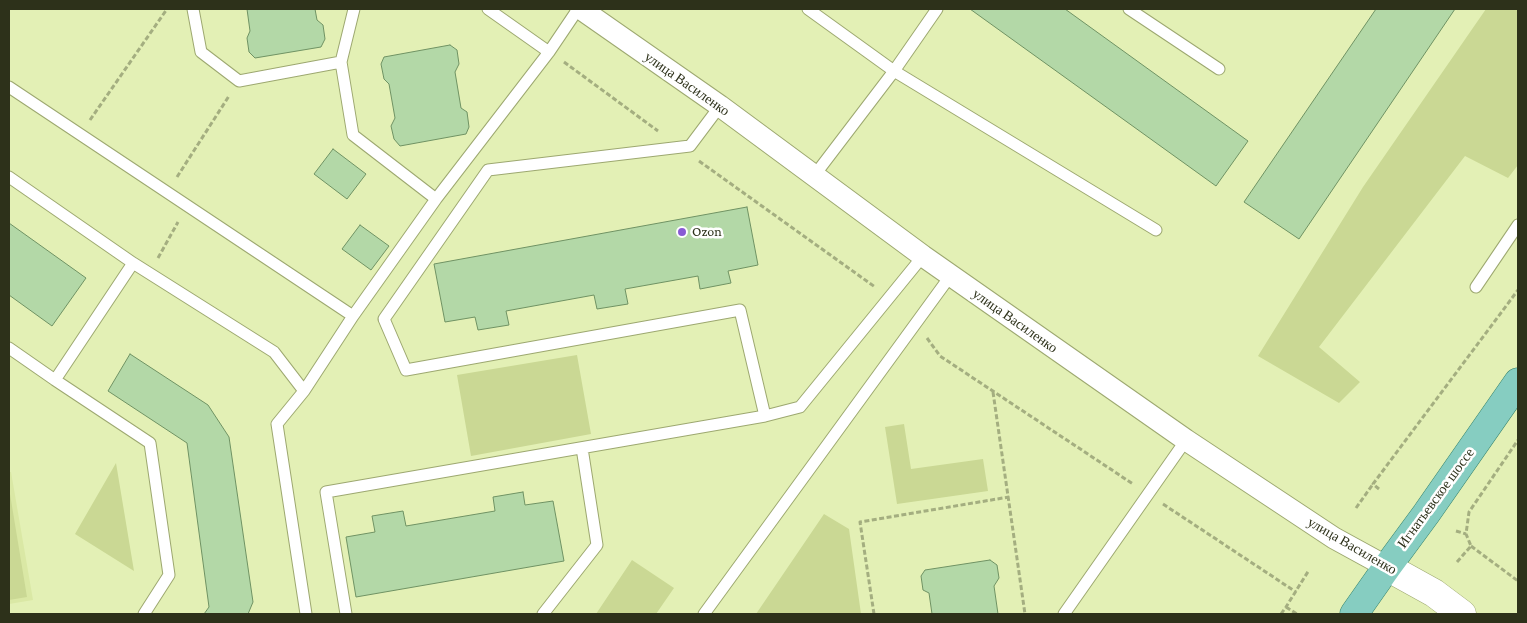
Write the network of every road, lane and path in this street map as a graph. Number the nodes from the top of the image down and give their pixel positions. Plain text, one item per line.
1 (167, 9) edge
2 (192, 9) edge
3 (354, 9) edge
4 (488, 9) edge
5 (580, 9) edge
6 (808, 9) edge
7 (937, 9) edge
8 (1129, 9) edge
9 (549, 52) junction
10 (341, 62) junction
11 (1219, 69) dead end
12 (894, 71) junction
13 (239, 80) junction
14 (9, 87) edge
15 (720, 106) junction
16 (80, 135) junction
17 (814, 176) junction
18 (9, 177) edge
19 (167, 193) junction
20 (436, 199) junction
21 (187, 206) junction
22 (1518, 225) edge
23 (1156, 230) dead end
24 (923, 256) junction
25 (133, 263) junction
26 (148, 273) junction
27 (951, 275) junction
28 (1476, 287) dead end
29 (1518, 290) edge
30 (353, 316) junction
31 (9, 348) edge
32 (55, 380) junction
33 (1518, 382) edge
34 (304, 390) junction
35 (993, 392) dead end
36 (766, 416) junction
37 (1186, 440) junction
38 (1518, 440) edge
39 (582, 448) junction
40 (1373, 484) junction
41 (1379, 489) dead end
42 (1008, 497) junction
43 (1356, 508) dead end
44 (1456, 531) dead end
45 (1466, 534) junction
46 (1471, 546) junction
47 (1458, 562) dead end
48 (1387, 567) junction
49 (1309, 570) dead end
50 (1518, 581) edge
51 (1286, 608) junction
52 (144, 614) edge
53 (306, 614) edge
54 (346, 614) edge
55 (543, 614) edge
56 (704, 614) edge
57 (874, 614) edge
58 (1025, 614) edge
59 (1064, 614) edge
60 (1281, 614) edge
61 (1297, 614) edge
62 (1354, 614) edge
63 (1462, 614) edge

1 - 16 path
2 - 13 lane
3 - 10 lane
4 - 9 lane
5 - 9 lane
5 - 15 street, улица Василенко
6 - 12 lane
7 - 12 lane
8 - 11 lane
9 - 20 lane
10 - 13 lane
10 - 20 lane
12 - 17 lane
12 - 23 lane
13 - 19 path
14 - 16 lane
15 - 17 street, улица Василенко
15 - 36 lane
16 - 19 lane
17 - 24 street, улица Василенко
18 - 25 lane
19 - 21 lane
20 - 30 lane
21 - 26 path
21 - 30 lane
22 - 28 lane
24 - 27 street, улица Василенко
24 - 36 lane
25 - 26 lane
25 - 32 lane
26 - 34 lane
27 - 37 street, улица Василенко
27 - 56 lane
29 - 40 path
30 - 34 lane
31 - 32 lane
32 - 52 lane
33 - 48 main road, Игнатьевское шоссе
34 - 53 lane
35 - 42 path
36 - 39 lane
37 - 48 street, улица Василенко
37 - 59 lane
38 - 45 path
39 - 54 lane
39 - 55 lane
40 - 41 path
40 - 43 path
42 - 57 path
42 - 58 path
44 - 45 path
45 - 46 path
46 - 47 path
46 - 50 path
48 - 62 main road, Игнатьевское шоссе
48 - 63 main road, улица Василенко
49 - 51 path
51 - 60 path
51 - 61 path

